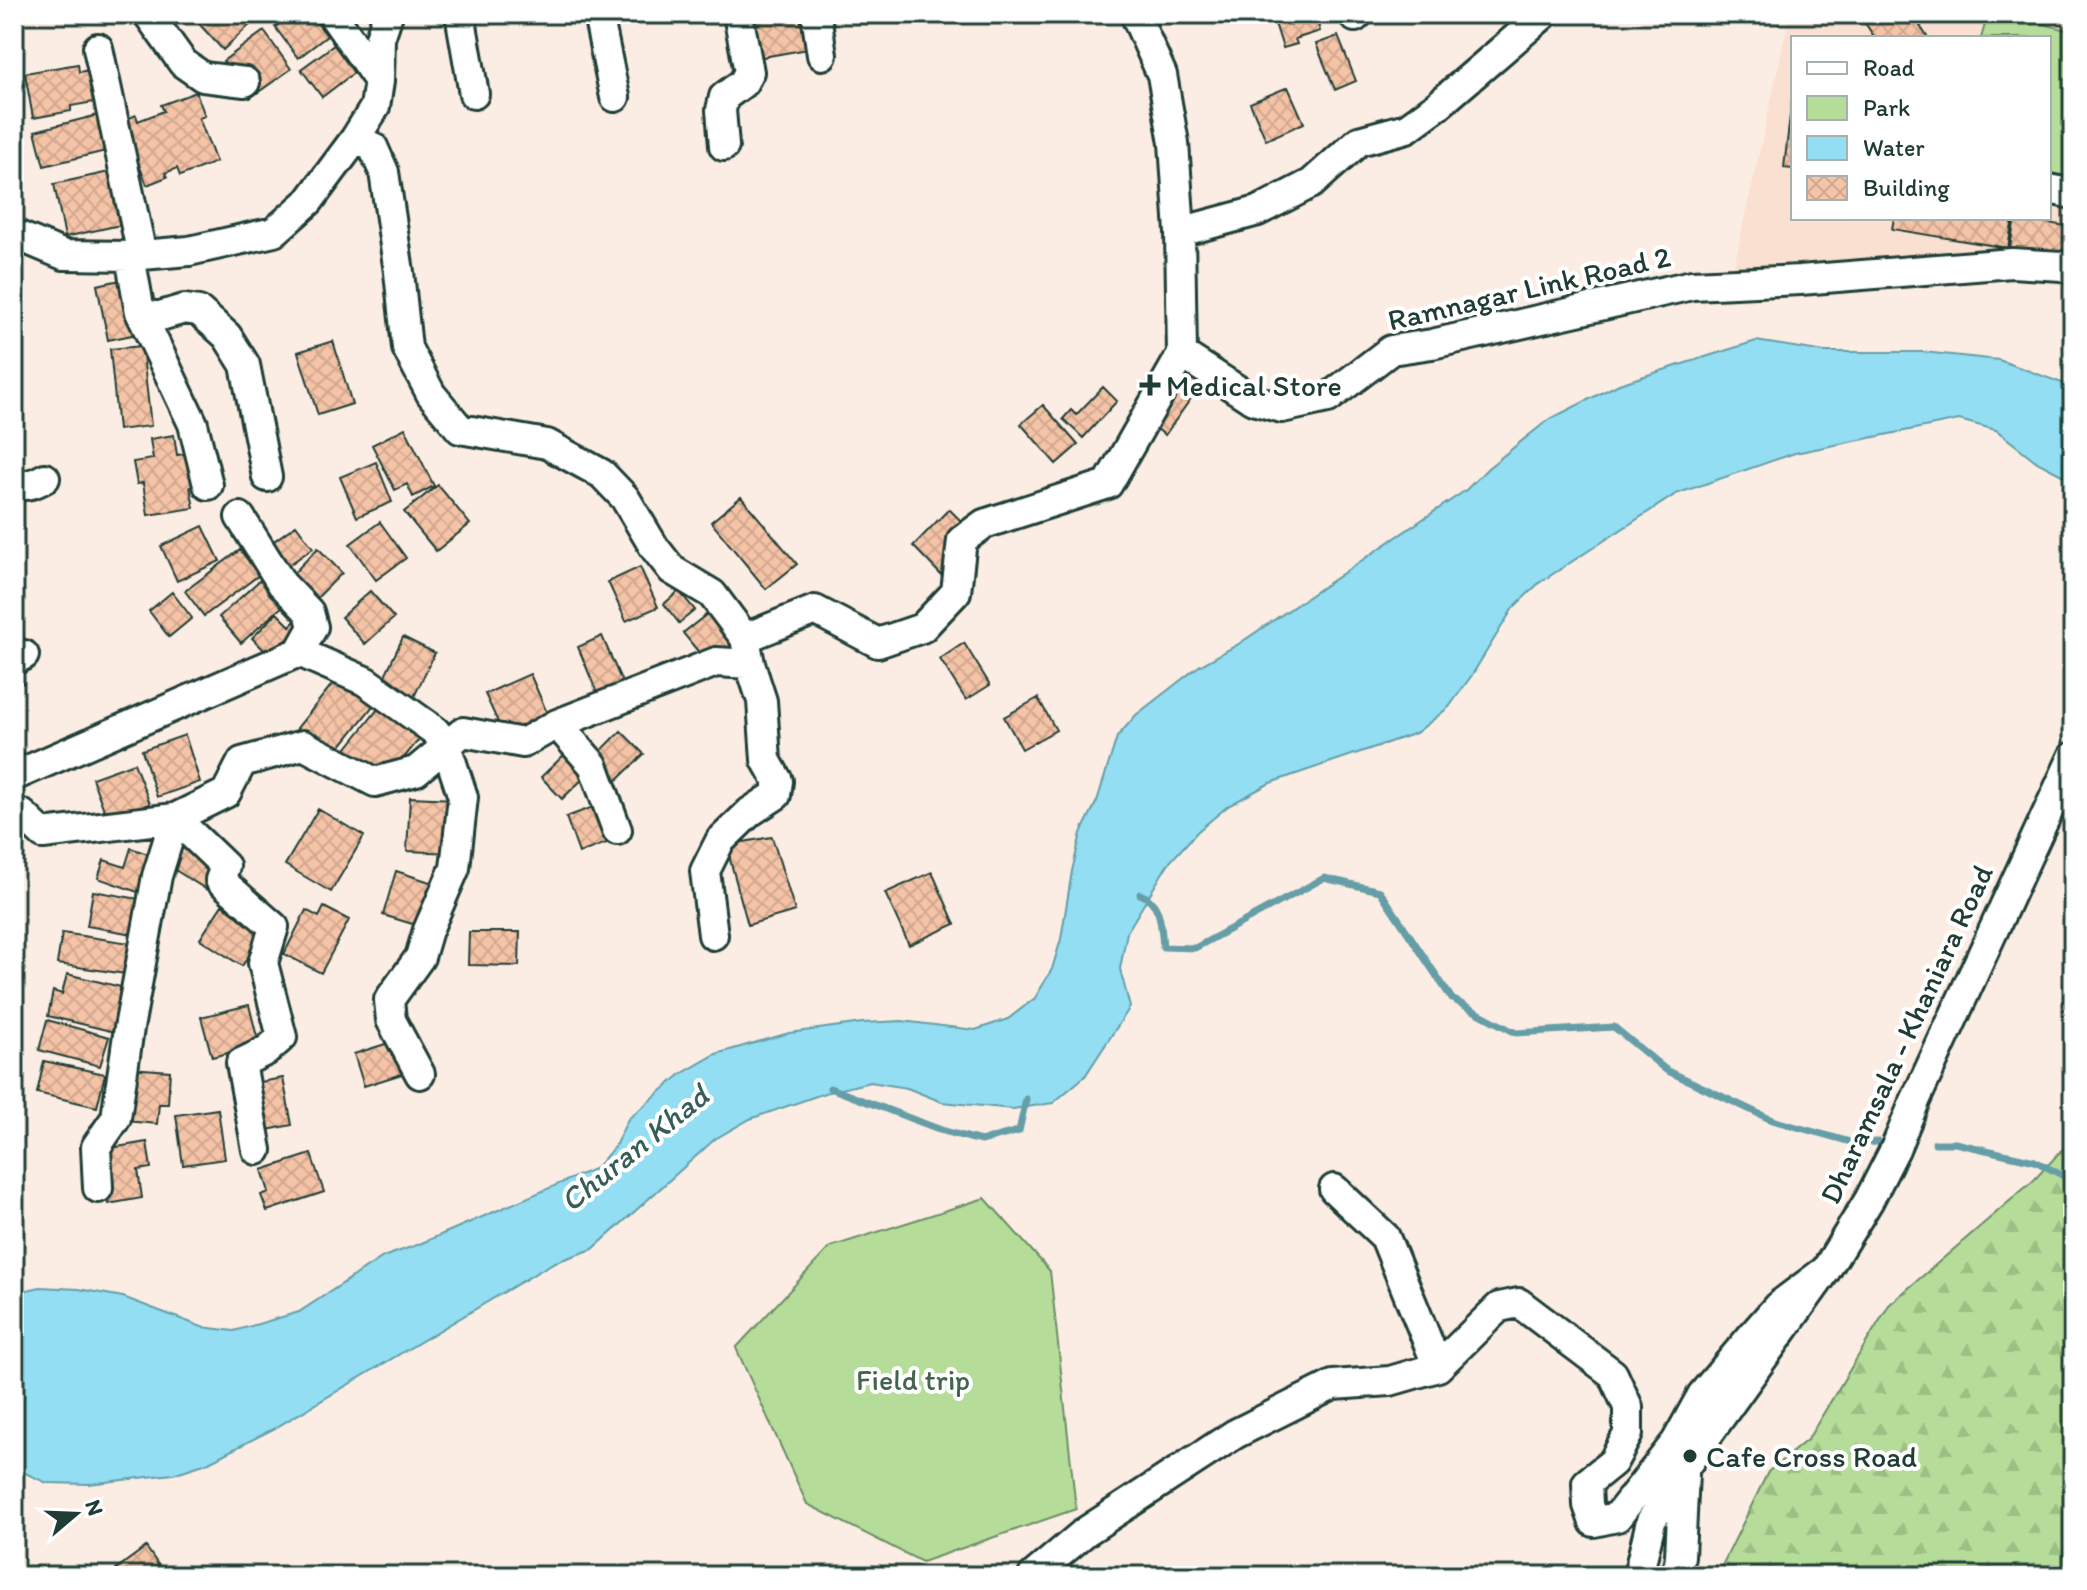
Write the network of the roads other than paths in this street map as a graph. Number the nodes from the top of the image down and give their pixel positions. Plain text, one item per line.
1 (148, 14) edge
2 (332, 14) edge
3 (388, 14) edge
4 (460, 14) edge
5 (598, 14) edge
6 (738, 14) edge
7 (816, 14) edge
8 (1135, 14) edge
9 (1544, 14) edge
10 (98, 48) dead end
11 (822, 55) dead end
12 (379, 81) junction
13 (245, 82) dead end
14 (474, 94) dead end
15 (615, 97) dead end
16 (355, 139) junction
17 (724, 146) dead end
18 (2051, 189) edge
19 (2073, 194) edge
20 (1180, 232) junction
21 (14, 234) edge
22 (136, 255) junction
23 (2073, 270) edge
24 (140, 312) junction
25 (1182, 354) junction
26 (267, 477) dead end
27 (45, 478) dead end
28 (14, 483) edge
29 (208, 485) dead end
30 (240, 517) dead end
31 (748, 651) junction
32 (299, 652) junction
33 (557, 724) junction
34 (446, 745) junction
35 (2073, 757) edge
36 (14, 776) edge
37 (14, 815) edge
38 (175, 818) junction
39 (617, 830) dead end
40 (713, 935) dead end
41 (420, 1074) dead end
42 (257, 1150) dead end
43 (98, 1188) dead end
44 (1334, 1189) dead end
45 (1826, 1270) junction
46 (1438, 1367) junction
47 (1684, 1468) junction
48 (1033, 1576) edge
49 (1638, 1576) edge
50 (1676, 1576) edge

1 - 13 street
2 - 12 street
3 - 12 street
4 - 14 street
5 - 15 street
6 - 17 street
7 - 11 street
8 - 20 street
9 - 20 street
10 - 22 street
12 - 16 street
16 - 22 street
16 - 31 street
18 - 19 street
20 - 25 street
21 - 22 street
22 - 24 street
23 - 25 street, Ramnagar Link Road 2
24 - 26 street
24 - 29 street
25 - 31 street
27 - 28 street
30 - 32 street
31 - 33 street
31 - 40 street
32 - 34 street
32 - 36 street
33 - 34 street
33 - 39 street
34 - 38 street
34 - 41 street
35 - 45 street, Dharamsala - Khaniara Road
37 - 38 street
38 - 42 street
38 - 43 street
44 - 46 street
45 - 46 street
45 - 47 street, Dharamsala - Khaniara Road
46 - 48 street
47 - 49 street, Dharamsala - Khaniara Road
47 - 50 street

